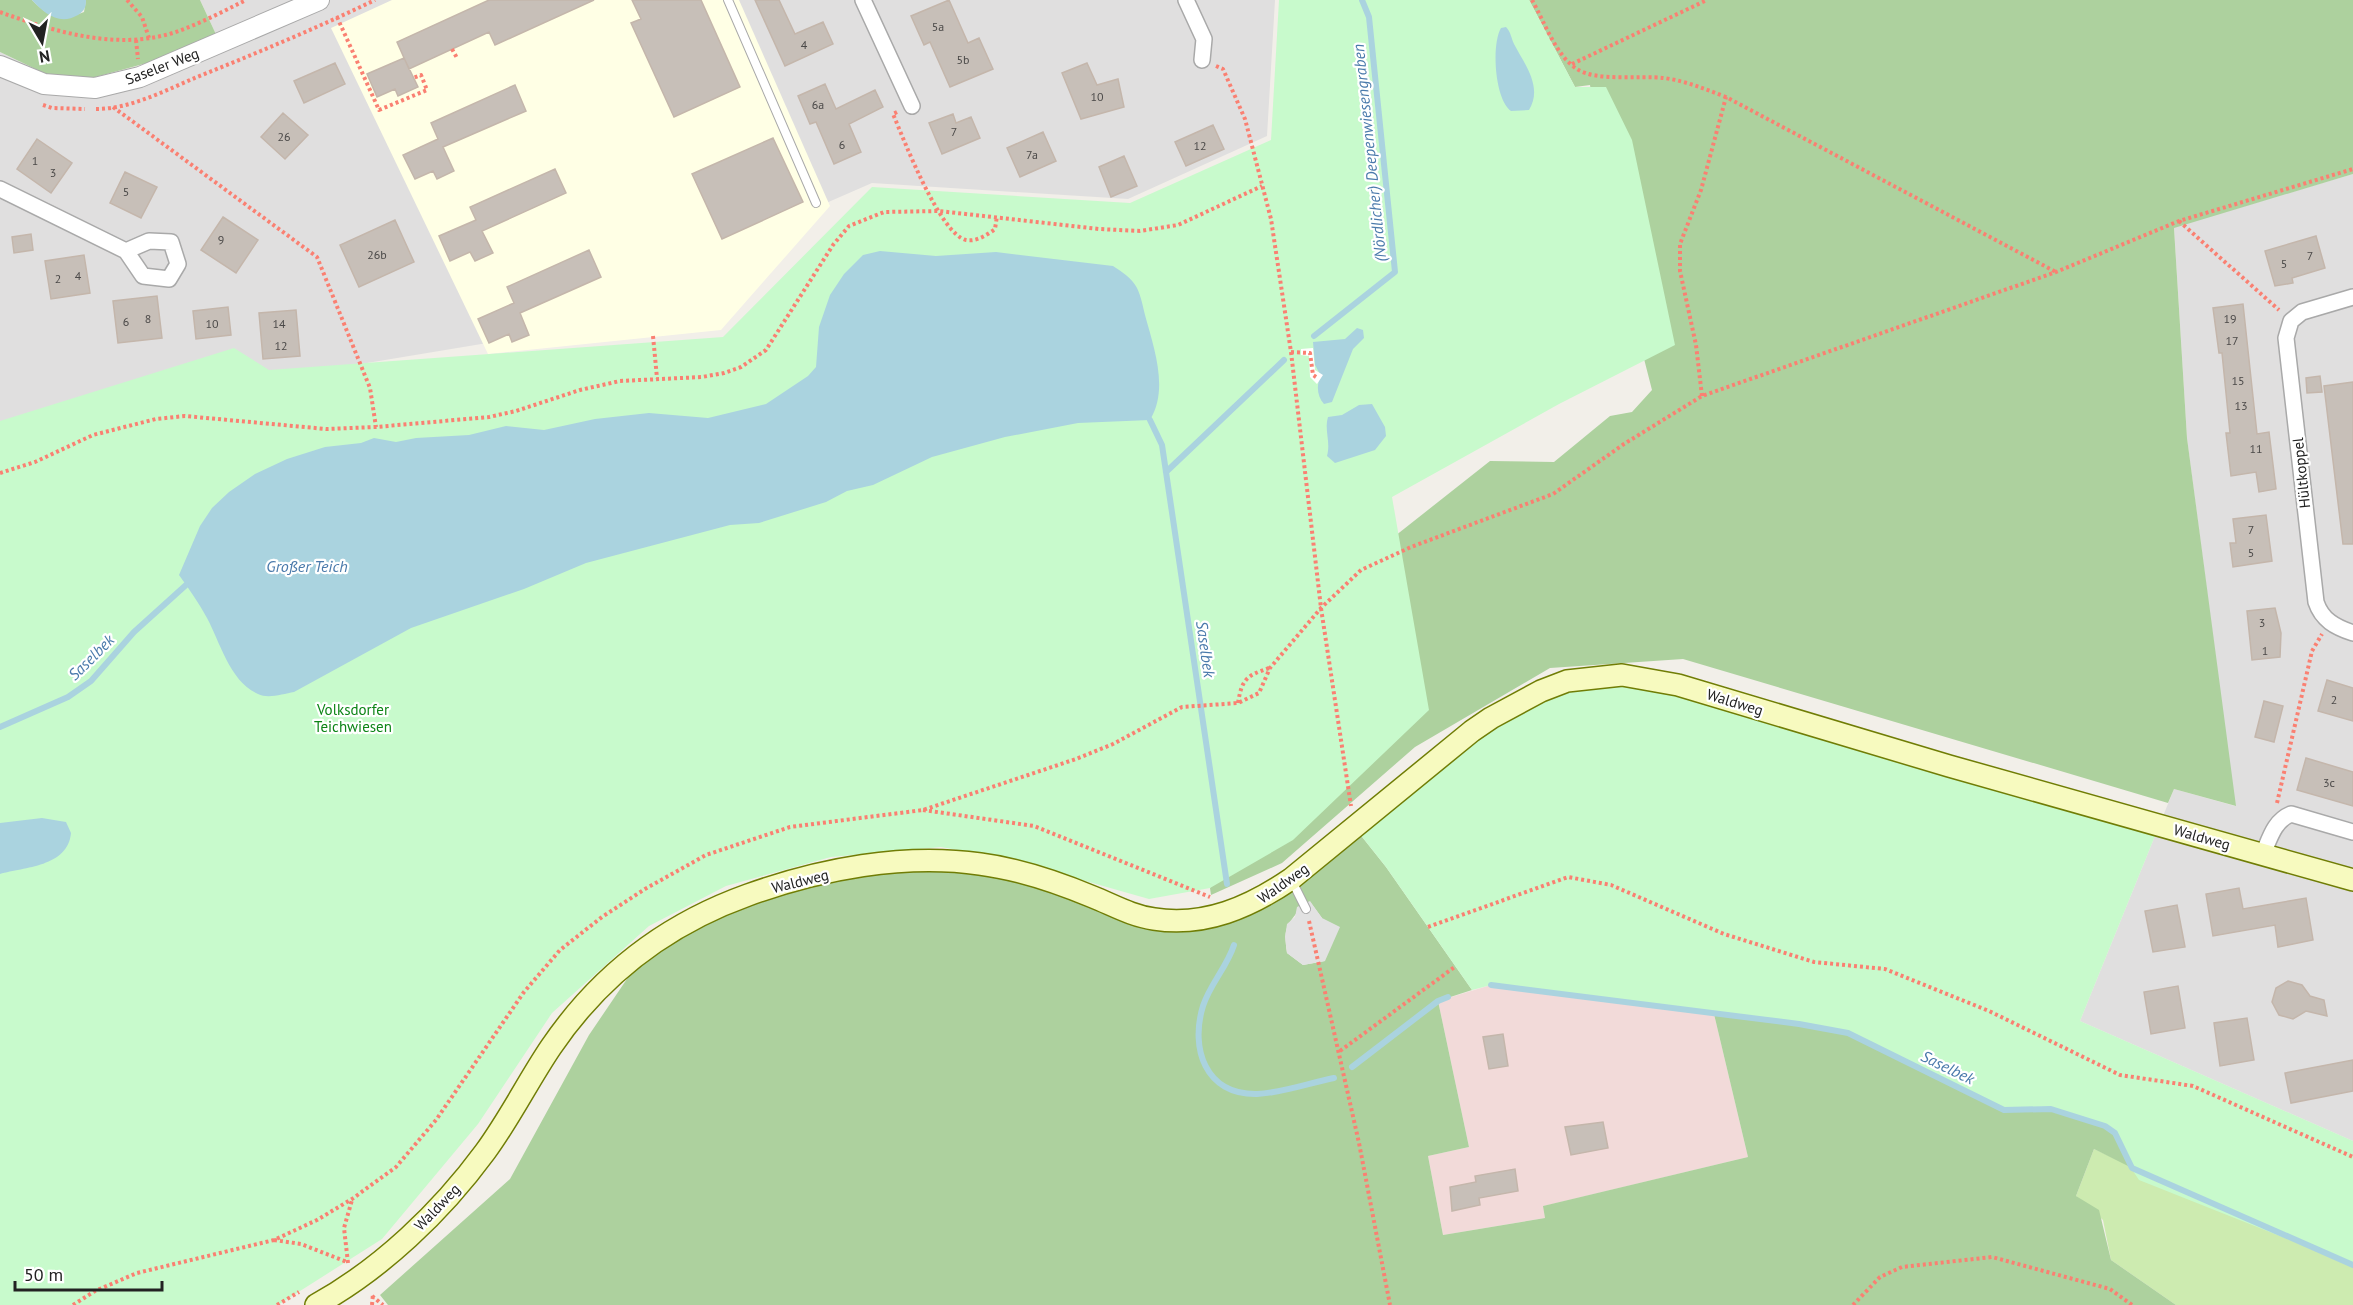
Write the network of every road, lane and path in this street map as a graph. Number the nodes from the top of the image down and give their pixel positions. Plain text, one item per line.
1 (127, 0) edge
2 (246, 0) edge
3 (728, 0) edge
4 (863, 0) edge
5 (1186, 0) edge
6 (1532, 0) edge
7 (1707, 0) edge
8 (326, 4) edge
9 (0, 12) edge
10 (149, 38) junction
11 (452, 49) dead end
12 (457, 58) dead end
13 (1202, 60) joint
14 (1572, 64) junction
15 (0, 66) edge
16 (413, 78) dead end
17 (1726, 97) junction
18 (912, 106) joint
19 (113, 107) dead end
20 (2353, 169) edge
21 (1262, 186) junction
22 (0, 189) edge
23 (816, 203) dead end
24 (939, 211) junction
25 (997, 216) junction
26 (2179, 221) junction
27 (126, 251) dead end
28 (2056, 272) junction
29 (2353, 297) edge
30 (2291, 321) junction
31 (652, 336) dead end
32 (1291, 352) junction
33 (1316, 377) dead end
34 (657, 378) junction
35 (1702, 396) junction
36 (376, 427) junction
37 (0, 473) edge
38 (1321, 608) junction
39 (2353, 633) edge
40 (2317, 643) dead end
41 (1270, 668) junction
42 (1238, 703) junction
43 (1182, 707) dead end
44 (923, 810) dead end
45 (2291, 814) junction
46 (1355, 828) junction
47 (2353, 832) edge
48 (2263, 855) junction
49 (1292, 879) junction
50 (2353, 880) edge
51 (1197, 898) dead end
52 (1306, 909) joint
53 (1428, 927) dead end
54 (1456, 966) dead end
55 (1340, 1051) junction
56 (2353, 1158) edge
57 (352, 1199) dead end
58 (274, 1240) dead end
59 (356, 1256) dead end
60 (337, 1269) dead end
61 (352, 1270) junction
62 (378, 1289) dead end
63 (312, 1296) edge
64 (371, 1296) junction
65 (277, 1305) edge
66 (372, 1305) edge
67 (382, 1305) edge
68 (1390, 1305) edge
69 (1853, 1305) edge
70 (2132, 1305) edge

1 - 10 path
2 - 10 path
3 - 23 lane
4 - 18 street
5 - 13 street
6 - 14 path
7 - 14 path
8 - 15 street, Saseler Weg
8 - 16 path
9 - 10 path
11 - 12 path
13 - 21 path
14 - 17 path
17 - 28 path
17 - 35 path
18 - 24 path
19 - 36 path
20 - 26 path
21 - 25 path
21 - 32 path
22 - 27 street
24 - 25 path
24 - 25 path
24 - 34 path
26 - 28 path
26 - 30 path
28 - 35 path
29 - 30 street
30 - 39 street, Hültkoppel
31 - 34 path
32 - 33 path
32 - 38 path
34 - 36 path
35 - 38 path
36 - 37 path
38 - 41 path
38 - 46 path
40 - 45 path
41 - 42 path
41 - 42 path
42 - 43 path
44 - 51 path
45 - 47 street
45 - 48 street
46 - 48 main road, Waldweg
46 - 49 main road, Waldweg
48 - 50 main road, Waldweg
49 - 52 lane
49 - 61 main road, Waldweg
52 - 55 path
53 - 56 path
54 - 55 path
55 - 68 path
57 - 61 path
58 - 61 path
59 - 61 path
60 - 61 path
61 - 63 main road, Waldweg
61 - 64 path
62 - 64 path
63 - 65 path
64 - 66 path
64 - 67 path
69 - 70 path

